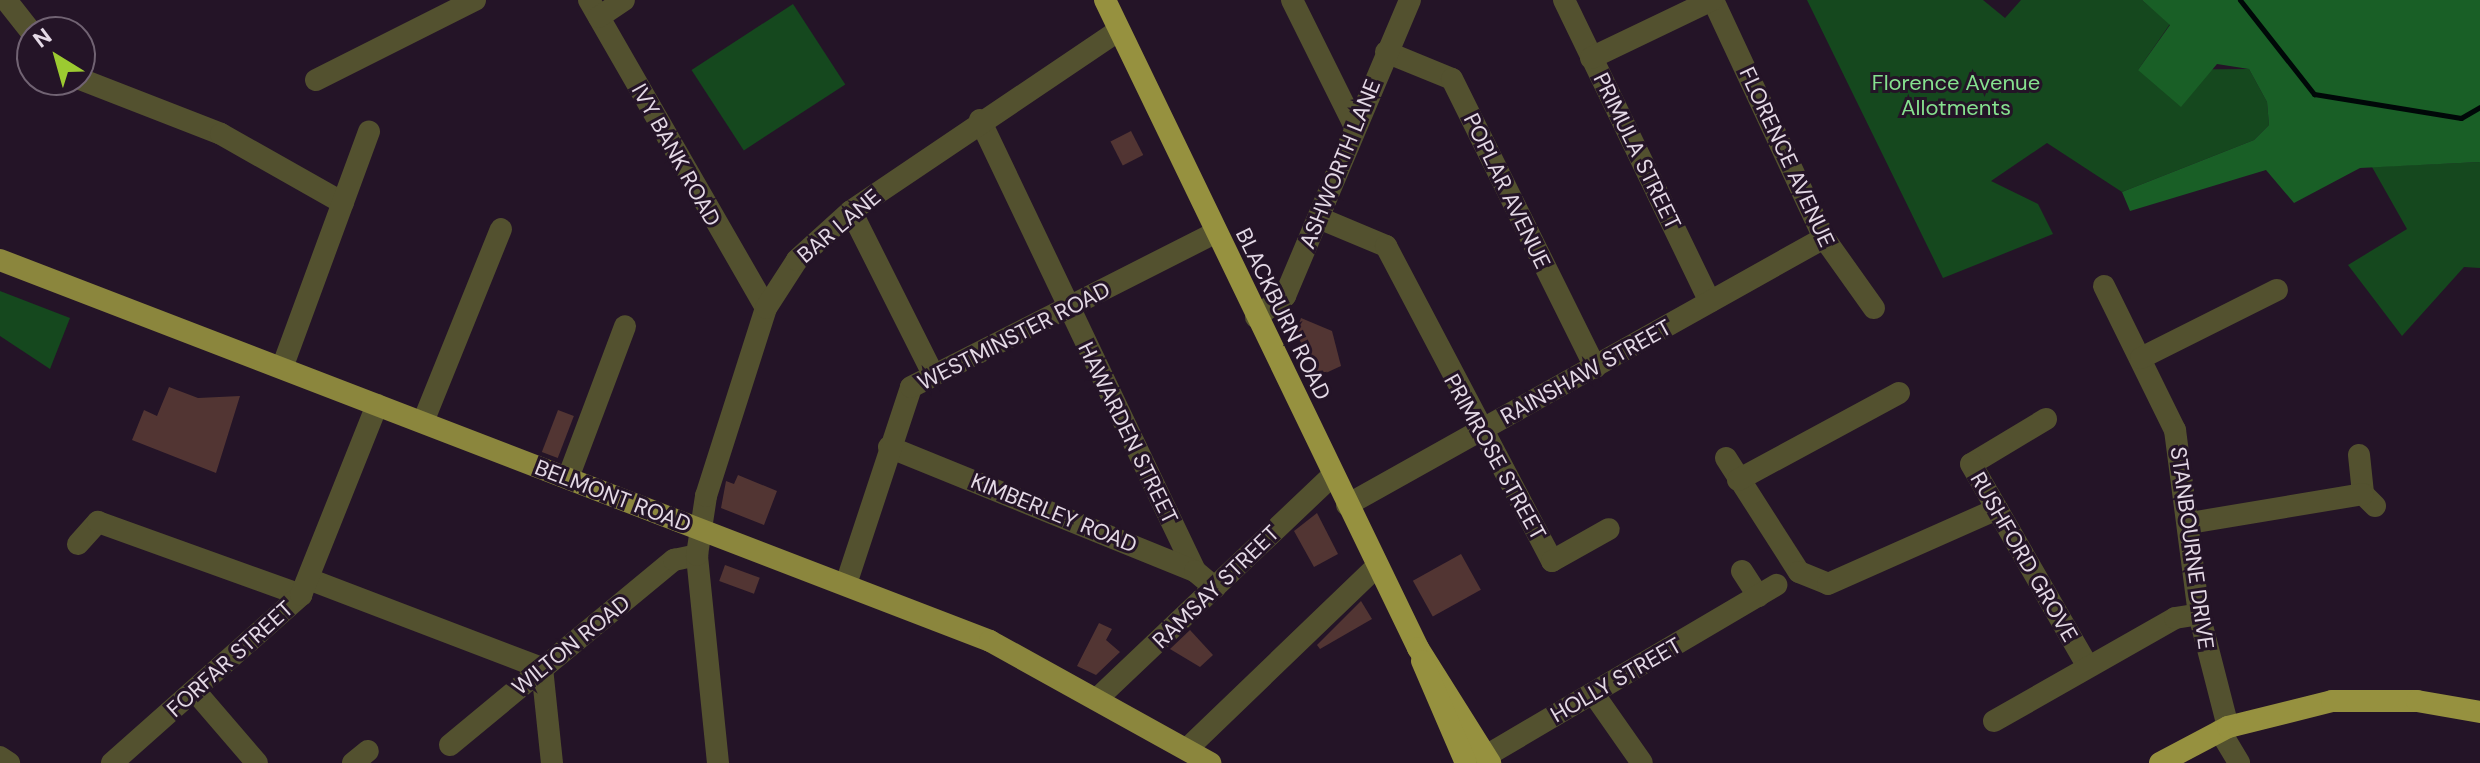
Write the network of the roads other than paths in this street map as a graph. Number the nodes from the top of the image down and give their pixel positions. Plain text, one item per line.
1 (6, 0) edge
2 (475, 0) edge
3 (624, 0) edge
4 (1292, 0) edge
5 (1410, 0) edge
6 (1564, 0) edge
7 (1712, 0) edge
8 (1109, 1) edge
9 (594, 9) edge
10 (19, 16) edge
11 (1119, 30) junction
12 (1386, 52) junction
13 (1591, 58) junction
14 (316, 80) dead end
15 (96, 85) edge
16 (980, 120) junction
17 (1355, 127) junction
18 (369, 132) dead end
19 (343, 203) junction
20 (851, 211) junction
21 (1319, 218) junction
22 (501, 229) dead end
23 (1215, 233) junction
24 (1824, 238) junction
25 (0, 260) edge
26 (2104, 286) dead end
27 (2271, 298) dead end
28 (1710, 302) junction
29 (1067, 307) junction
30 (766, 308) junction
31 (1874, 308) dead end
32 (1256, 317) junction
33 (625, 326) dead end
34 (2141, 358) junction
35 (1595, 367) junction
36 (282, 368) junction
37 (933, 374) junction
38 (1899, 393) dead end
39 (377, 405) junction
40 (423, 422) junction
41 (1480, 431) junction
42 (2037, 431) dead end
43 (889, 447) junction
44 (2359, 455) dead end
45 (1726, 458) dead end
46 (1332, 476) junction
47 (568, 478) junction
48 (1738, 480) junction
49 (1347, 505) junction
50 (1997, 509) junction
51 (2190, 523) junction
52 (1609, 529) dead end
53 (700, 530) junction
54 (78, 544) dead end
55 (697, 555) junction
56 (1377, 566) junction
57 (1195, 571) junction
58 (1742, 571) dead end
59 (846, 584) junction
60 (306, 588) junction
61 (1215, 588) junction
62 (2199, 614) junction
63 (2087, 665) junction
64 (542, 668) junction
65 (195, 691) junction
66 (1593, 693) junction
67 (1099, 697) junction
68 (2480, 712) edge
69 (1993, 720) dead end
70 (2224, 729) junction
71 (450, 745) dead end
72 (1188, 748) junction
73 (0, 757) edge
74 (1479, 761) edge
75 (9, 763) edge
76 (112, 763) edge
77 (257, 763) edge
78 (552, 763) edge
79 (718, 763) edge
80 (1210, 763) edge
81 (1642, 763) edge
82 (2160, 763) edge
83 (2239, 763) edge

1 - 10 street
2 - 14 street
3 - 9 street
4 - 17 street
5 - 12 street, ASHWORTH LANE
6 - 13 street, PRIMULA STREET
7 - 13 street
7 - 24 street, FLORENCE AVENUE
8 - 11 highway, BLACKBURN ROAD
9 - 30 street, IVY BANK ROAD
11 - 16 street, BAR LANE
11 - 23 highway, BLACKBURN ROAD
12 - 17 street, ASHWORTH LANE
12 - 35 street, POPLAR AVENUE
13 - 28 street, PRIMULA STREET
15 - 19 street
16 - 20 street, BAR LANE
16 - 29 street, HAWARDEN STREET
17 - 21 street, ASHWORTH LANE
18 - 19 street
19 - 36 street
20 - 30 street, BAR LANE
20 - 37 street
21 - 32 street, ASHWORTH LANE
21 - 41 street, PRIMROSE STREET
22 - 40 street
23 - 29 street, WESTMINSTER ROAD
23 - 32 highway, BLACKBURN ROAD
24 - 28 street, RAINSHAW STREET
24 - 31 street, FLORENCE AVENUE
25 - 36 main road, BELMONT ROAD
26 - 34 street, STANBOURNE DRIVE
27 - 34 street
28 - 35 street, RAINSHAW STREET
29 - 37 street, WESTMINSTER ROAD
29 - 57 street, HAWARDEN STREET
30 - 53 street, BAR LANE
32 - 46 highway, BLACKBURN ROAD
33 - 47 street
34 - 51 street, STANBOURNE DRIVE
35 - 41 street, RAINSHAW STREET
36 - 39 main road, BELMONT ROAD
37 - 43 street, WESTMINSTER ROAD
38 - 48 street
39 - 40 main road, BELMONT ROAD
39 - 60 street, FORFAR STREET
40 - 47 main road, BELMONT ROAD
41 - 49 street, RAINSHAW STREET
41 - 52 street, PRIMROSE STREET
42 - 50 street, RUSHFORD GROVE
43 - 57 street, KIMBERLEY ROAD
43 - 59 street, WESTMINSTER ROAD
44 - 51 street
45 - 48 street
46 - 49 highway, BLACKBURN ROAD
46 - 61 street, RAMSAY STREET
47 - 53 main road, BELMONT ROAD
48 - 50 street
49 - 56 highway, BLACKBURN ROAD
50 - 63 street, RUSHFORD GROVE
51 - 62 street, STANBOURNE DRIVE
53 - 55 street, BAR LANE
53 - 59 main road, BELMONT ROAD
54 - 60 street
55 - 64 street, WILTON ROAD
55 - 79 street, BAR LANE
56 - 72 street
56 - 74 highway, BLACKBURN ROAD
57 - 61 street, KIMBERLEY ROAD
58 - 66 street, HOLLY STREET
59 - 67 main road, BELMONT ROAD
60 - 64 street
60 - 65 street, FORFAR STREET
61 - 67 street, RAMSAY STREET
62 - 63 street
62 - 70 street, STANBOURNE DRIVE
63 - 69 street
64 - 71 street, WILTON ROAD
64 - 78 street
65 - 76 street, FORFAR STREET
65 - 77 street
66 - 74 street, HOLLY STREET
66 - 81 street
67 - 72 main road, BELMONT ROAD
68 - 70 highway
70 - 82 highway
70 - 83 street, STANBOURNE DRIVE
72 - 80 main road, BELMONT ROAD
73 - 75 street

